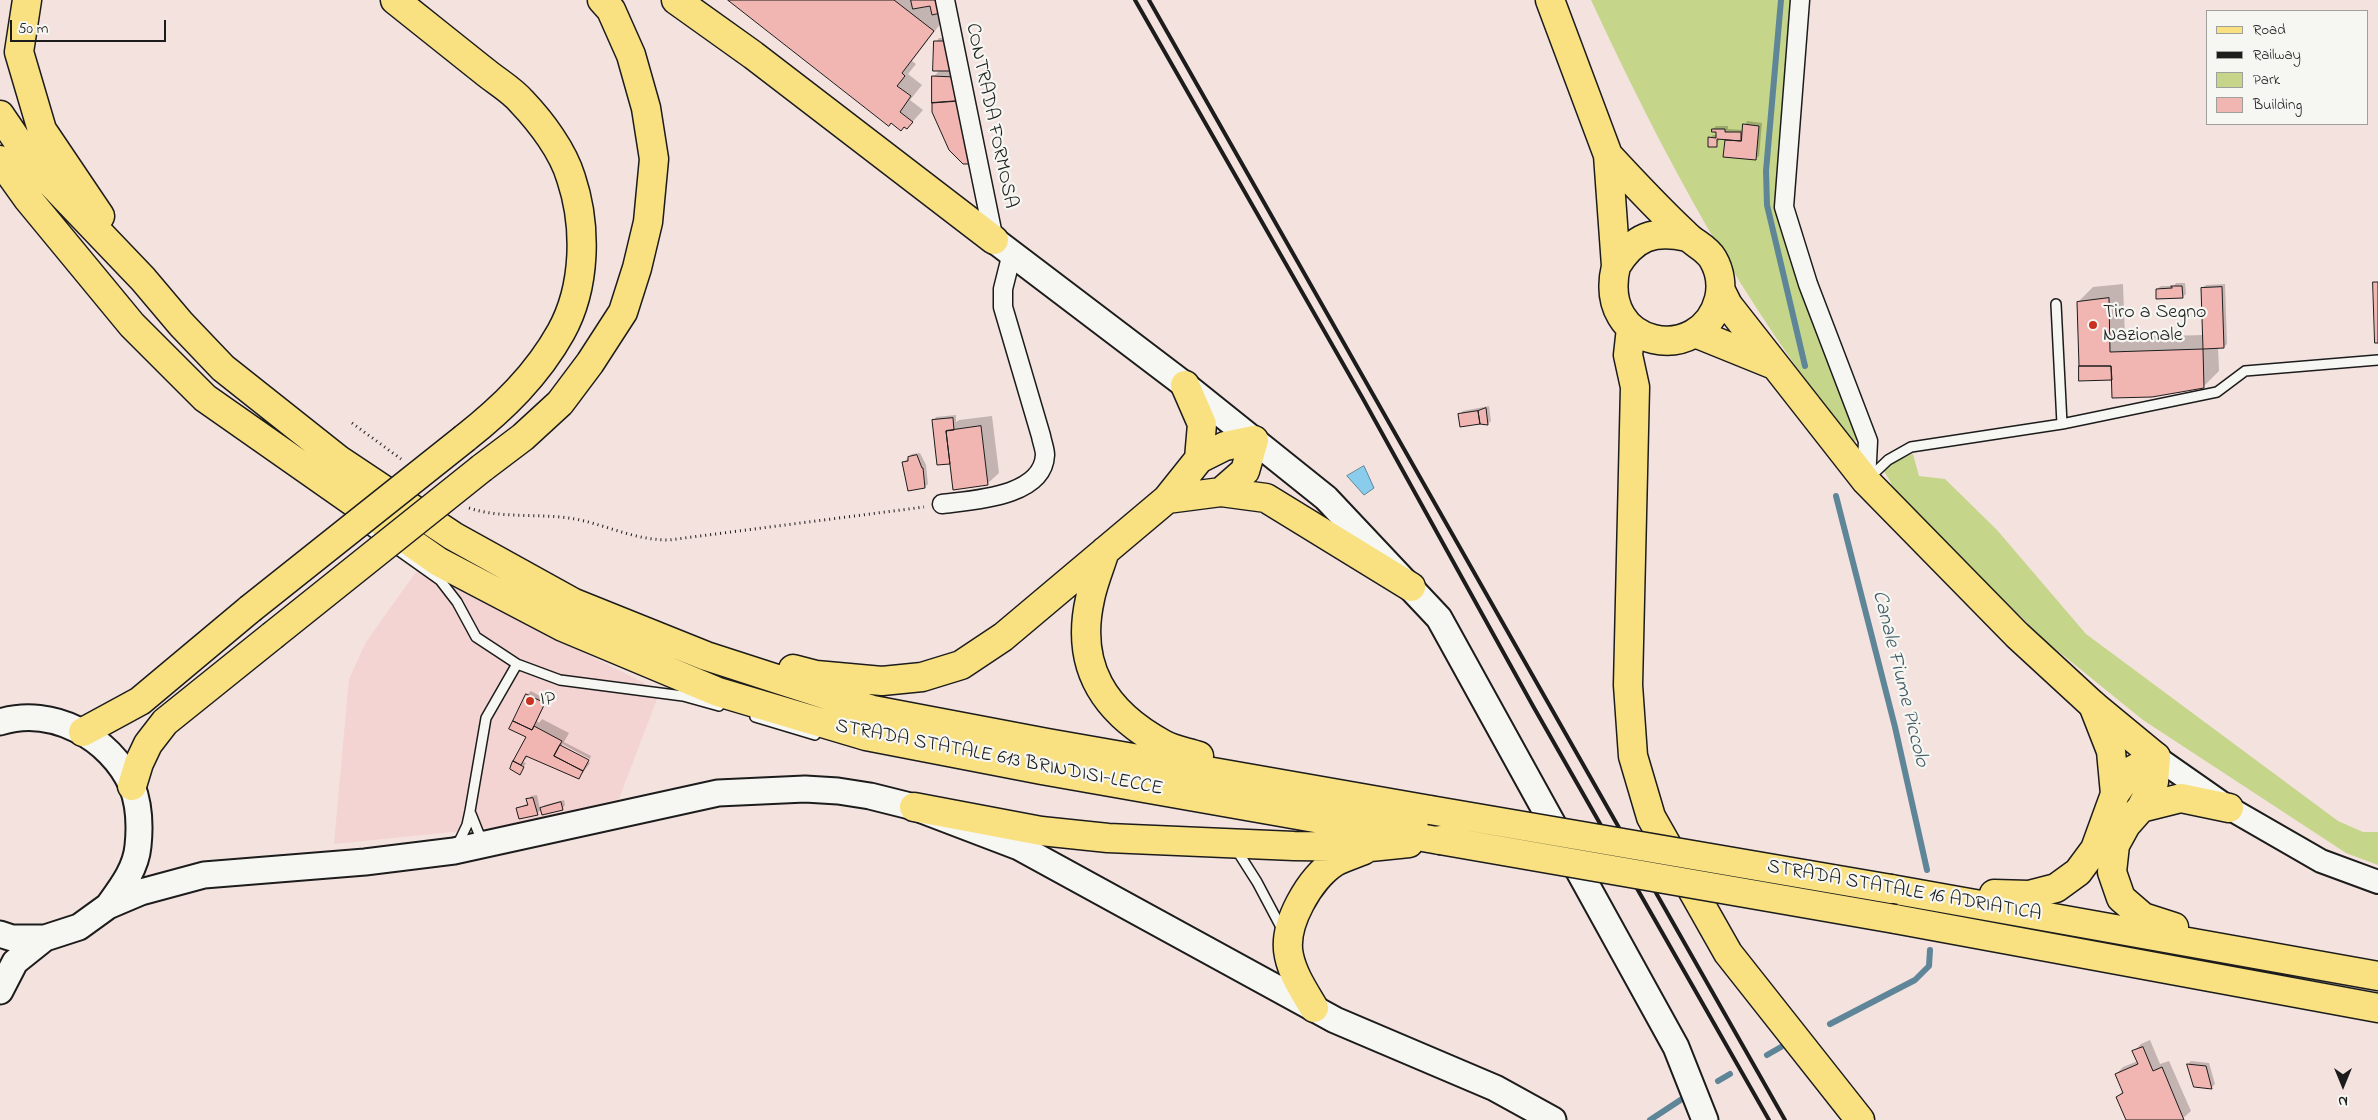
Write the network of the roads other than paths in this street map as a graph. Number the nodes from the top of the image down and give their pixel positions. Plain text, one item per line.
1 (27, 0) edge
2 (395, 0) edge
3 (602, 0) edge
4 (676, 0) edge
5 (944, 0) edge
6 (1550, 0) edge
7 (1800, 0) edge
8 (0, 114) edge
9 (1608, 155) junction
10 (0, 160) edge
11 (1687, 237) junction
12 (1003, 246) junction
13 (1616, 266) junction
14 (143, 279) junction
15 (1720, 291) junction
16 (2056, 304) dead end
17 (1631, 328) junction
18 (1695, 333) junction
19 (2378, 360) edge
20 (1775, 366) junction
21 (1185, 385) junction
22 (2062, 424) junction
23 (1254, 440) junction
24 (1199, 459) junction
25 (1866, 481) junction
26 (1221, 492) junction
27 (1167, 498) junction
28 (942, 504) road end
29 (353, 518) dead end
30 (1105, 551) junction
31 (1411, 587) junction
32 (706, 656) junction
33 (517, 664) junction
34 (2093, 705) junction
35 (725, 708) dead end
36 (743, 714) dead end
37 (0, 722) edge
38 (83, 732) junction
39 (825, 738) dead end
40 (2156, 757) junction
41 (947, 762) dead end
42 (1042, 770) junction
43 (132, 786) junction
44 (1292, 786) junction
45 (2115, 794) junction
46 (914, 807) junction
47 (2141, 808) junction
48 (2229, 808) junction
49 (1430, 810) joint
50 (470, 812) junction
51 (1440, 840) junction
52 (489, 843) junction
53 (1233, 844) junction
54 (1370, 847) junction
55 (454, 851) junction
56 (2378, 882) edge
57 (1891, 889) junction
58 (108, 906) junction
59 (0, 934) edge
60 (45, 938) junction
61 (1287, 939) junction
62 (2261, 956) junction
63 (2378, 976) edge
64 (0, 991) edge
65 (1314, 1008) junction
66 (2378, 1008) edge
67 (1778, 1017) junction
68 (1553, 1120) edge
69 (1705, 1120) edge
70 (1860, 1120) edge
71 (1880, 1120) edge

1 - 14 main road
2 - 38 main road, bridge
3 - 43 main road, bridge
4 - 12 main road
5 - 12 street, CONTRADA FORMOSA
6 - 9 main road
7 - 25 street
8 - 14 main road, STRADA STATALE 613 BRINDISI-LECCE
9 - 11 main road
9 - 13 main road
10 - 42 main road, STRADA STATALE 613 BRINDISI-LECCE
11 - 13 main road
11 - 15 main road
12 - 21 main road
12 - 28 street
13 - 17 main road
14 - 32 main road, STRADA STATALE 613 BRINDISI-LECCE
15 - 18 main road
15 - 20 main road
16 - 22 lane
17 - 18 main road
17 - 67 main road
18 - 20 main road
19 - 22 lane
20 - 25 main road
21 - 23 main road
21 - 24 main road
22 - 25 lane
23 - 24 main road
23 - 26 main road
23 - 31 main road
24 - 27 main road
25 - 34 main road
26 - 27 main road
26 - 31 main road
27 - 30 main road
29 - 33 lane
30 - 32 main road
30 - 44 main road
31 - 69 main road
32 - 44 main road, STRADA STATALE 613 BRINDISI-LECCE
33 - 35 lane
33 - 50 lane
34 - 40 main road
34 - 45 main road
36 - 39 lane
37 - 38 main road
38 - 43 main road
40 - 45 main road
40 - 47 main road
40 - 48 street
41 - 42 lane
42 - 51 main road, STRADA STATALE 613 BRINDISI-LECCE
43 - 58 main road
44 - 49 main road, STRADA STATALE 613 BRINDISI-LECCE
45 - 57 main road
46 - 52 main road
46 - 53 main road
46 - 65 main road
47 - 48 main road
47 - 62 main road
48 - 56 street
49 - 57 main road, STRADA STATALE 16 ADRIATICA, bridge
50 - 52 lane
50 - 55 lane
51 - 54 main road
51 - 66 main road, STRADA STATALE 16 ADRIATICA, bridge
52 - 55 main road
53 - 54 main road
53 - 61 lane
54 - 61 main road
55 - 58 main road
57 - 62 main road, STRADA STATALE 16 ADRIATICA
58 - 60 main road
59 - 60 main road
60 - 64 main road
61 - 65 main road
62 - 63 main road, STRADA STATALE 16 ADRIATICA
65 - 68 main road
67 - 70 main road
67 - 71 main road

